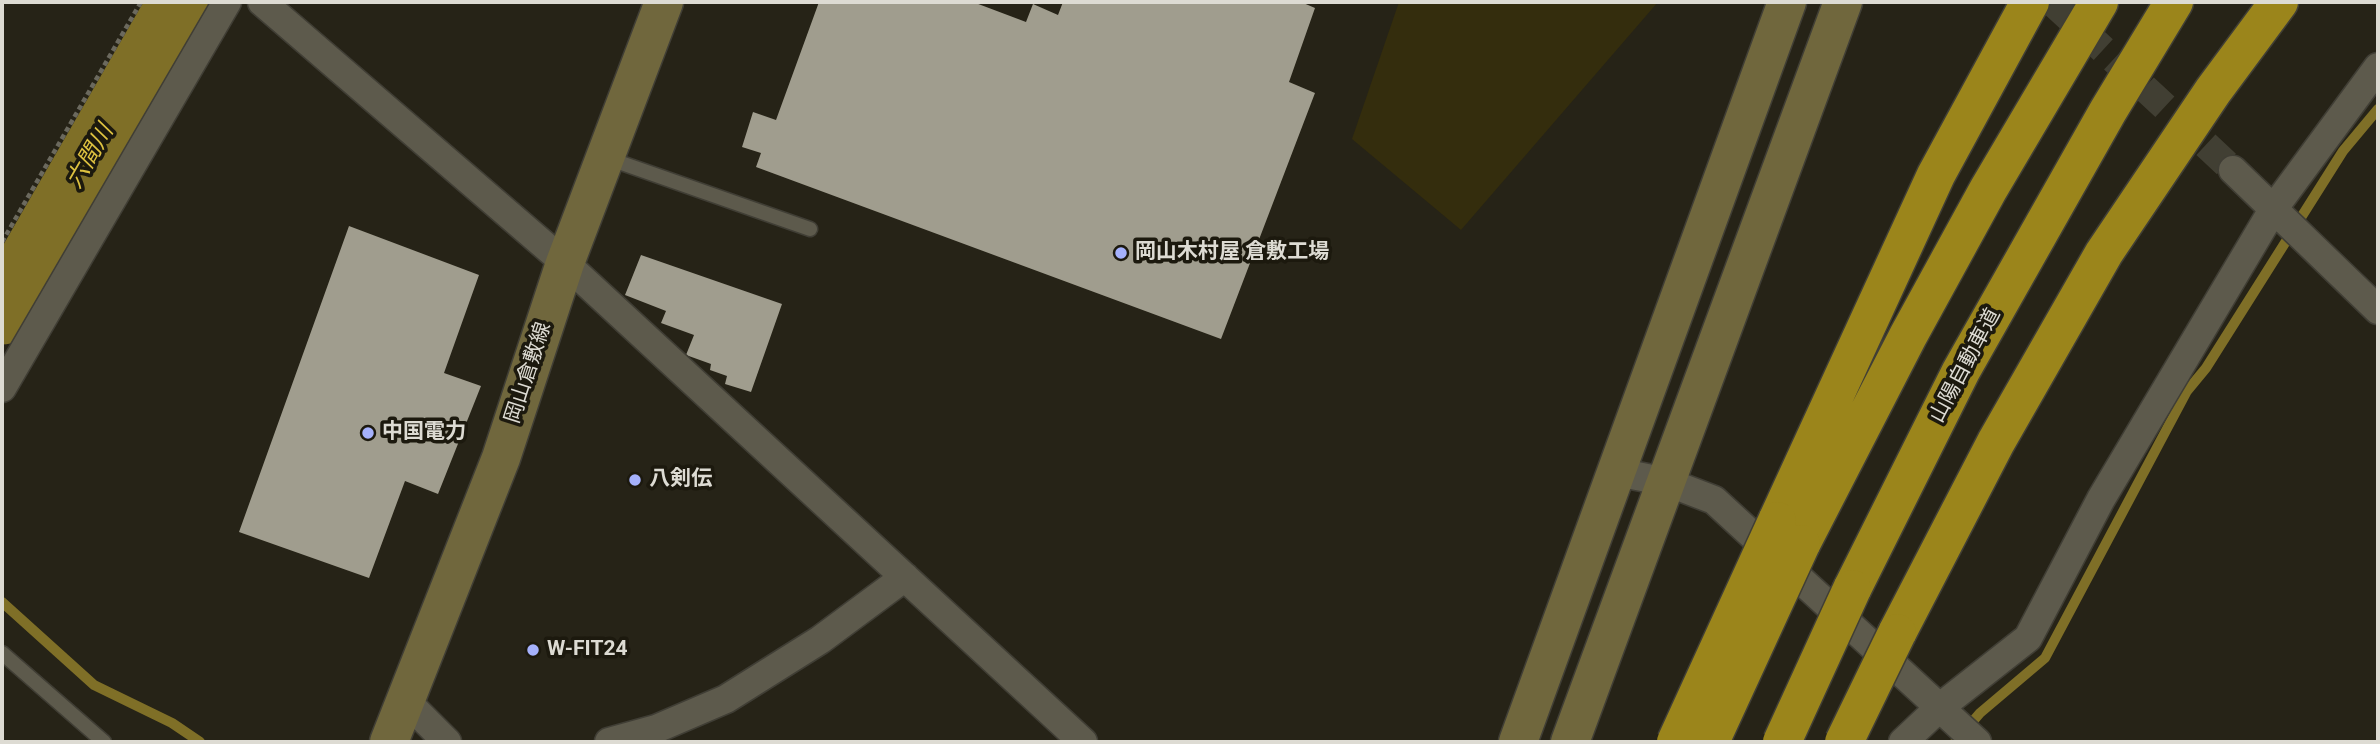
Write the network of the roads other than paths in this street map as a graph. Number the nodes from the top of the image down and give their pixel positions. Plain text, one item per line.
1 (226, 2) edge
2 (262, 2) edge
3 (664, 2) edge
4 (1787, 2) edge
5 (1843, 2) edge
6 (2030, 2) edge
7 (2099, 2) edge
8 (2174, 2) edge
9 (2279, 2) edge
10 (2378, 67) edge
11 (605, 157) junction
12 (2233, 170) tunnel mouth
13 (2286, 222) junction
14 (810, 229) dead end
15 (565, 263) junction
16 (2378, 310) edge
17 (2, 388) edge
18 (1617, 472) junction
19 (1667, 482) junction
20 (1789, 532) junction
21 (905, 577) junction
22 (2, 653) edge
23 (406, 701) junction
24 (1961, 728) edge
25 (104, 742) edge
26 (389, 742) edge
27 (447, 742) edge
28 (609, 742) edge
29 (1083, 742) edge
30 (1518, 742) edge
31 (1570, 742) edge
32 (1676, 742) edge
33 (1710, 742) edge
34 (1782, 742) edge
35 (1844, 742) edge
36 (1903, 742) edge

1 - 17 street
2 - 15 street
3 - 11 street, 岡山倉敷線
4 - 18 street
5 - 19 street
6 - 20 highway
7 - 20 highway
8 - 34 highway, 山陽自動車道, bridge
9 - 35 highway, bridge
10 - 13 street
11 - 14 lane
11 - 15 street, 岡山倉敷線
12 - 13 street
13 - 16 street
13 - 24 street
15 - 21 street
15 - 23 street, 岡山倉敷線
18 - 19 street
18 - 30 street
19 - 24 street
19 - 31 street
20 - 32 highway, bridge
20 - 33 highway, bridge
21 - 28 street
21 - 29 street
22 - 25 lane
23 - 26 street, 岡山倉敷線
23 - 27 street
24 - 36 street

